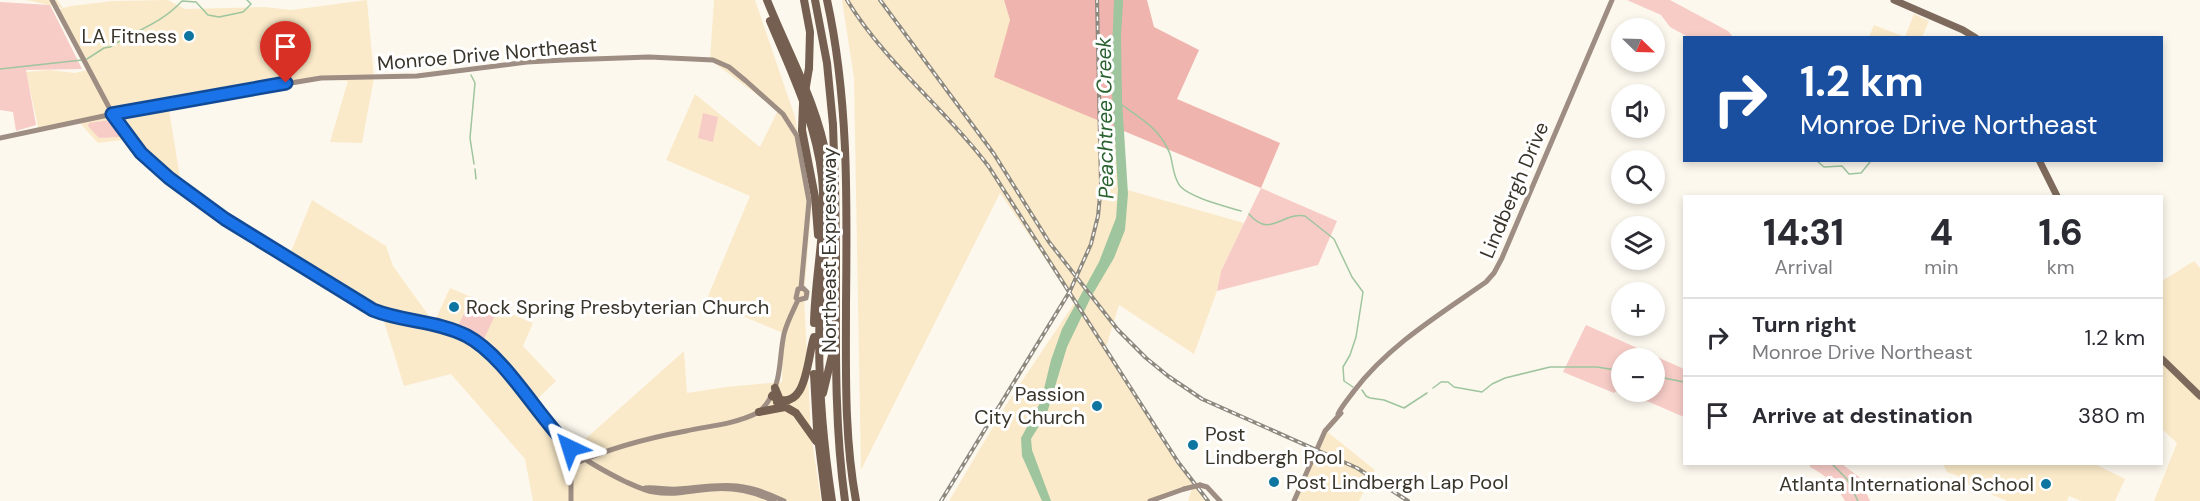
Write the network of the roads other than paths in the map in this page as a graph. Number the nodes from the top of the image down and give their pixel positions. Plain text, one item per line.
1 (52, 0) edge
2 (762, 0) edge
3 (766, 0) edge
4 (804, 0) edge
5 (815, 0) edge
6 (827, 0) edge
7 (1612, 0) edge
8 (1894, 0) edge
9 (1973, 36) edge
10 (805, 86) junction
11 (112, 114) junction
12 (0, 138) edge
13 (2040, 162) edge
14 (2056, 195) edge
15 (820, 244) junction
16 (819, 287) junction
17 (817, 304) junction
18 (814, 337) junction
19 (2163, 360) edge
20 (772, 394) junction
21 (2200, 396) edge
22 (783, 404) junction
23 (821, 409) junction
24 (759, 412) junction
25 (564, 441) junction
26 (819, 448) junction
27 (601, 453) junction
28 (580, 455) junction
29 (570, 465) junction
30 (599, 467) junction
31 (828, 476) junction
32 (645, 488) junction
33 (571, 501) edge
34 (774, 501) edge
35 (784, 501) edge
36 (826, 501) edge
37 (832, 501) edge
38 (843, 501) edge
39 (856, 501) edge
40 (1150, 501) edge
41 (1220, 501) edge
42 (1294, 501) edge

1 - 11 main road
2 - 15 highway
3 - 10 highway
4 - 15 highway, bridge
5 - 38 highway, Northeast Expressway, bridge
6 - 39 highway, Northeast Expressway
7 - 42 main road, Lindbergh Drive
8 - 9 highway
10 - 16 highway
10 - 23 highway
11 - 12 main road, Monroe Drive Northeast
11 - 20 main road, Monroe Drive Northeast
11 - 25 main road
13 - 14 highway
15 - 16 highway
16 - 17 highway
17 - 18 highway
17 - 23 highway
18 - 22 highway
18 - 26 highway
19 - 21 highway
20 - 22 highway
20 - 22 highway
20 - 24 main road, Monroe Drive Northeast
22 - 24 highway
22 - 26 highway
23 - 31 highway
24 - 27 main road
25 - 28 main road
25 - 29 main road
26 - 36 highway
27 - 28 main road
27 - 30 main road
28 - 29 main road
28 - 29 main road
28 - 30 main road
29 - 33 main road
30 - 32 main road
31 - 37 highway
31 - 38 highway
32 - 34 main road
32 - 35 main road
40 - 41 main road, bridge

